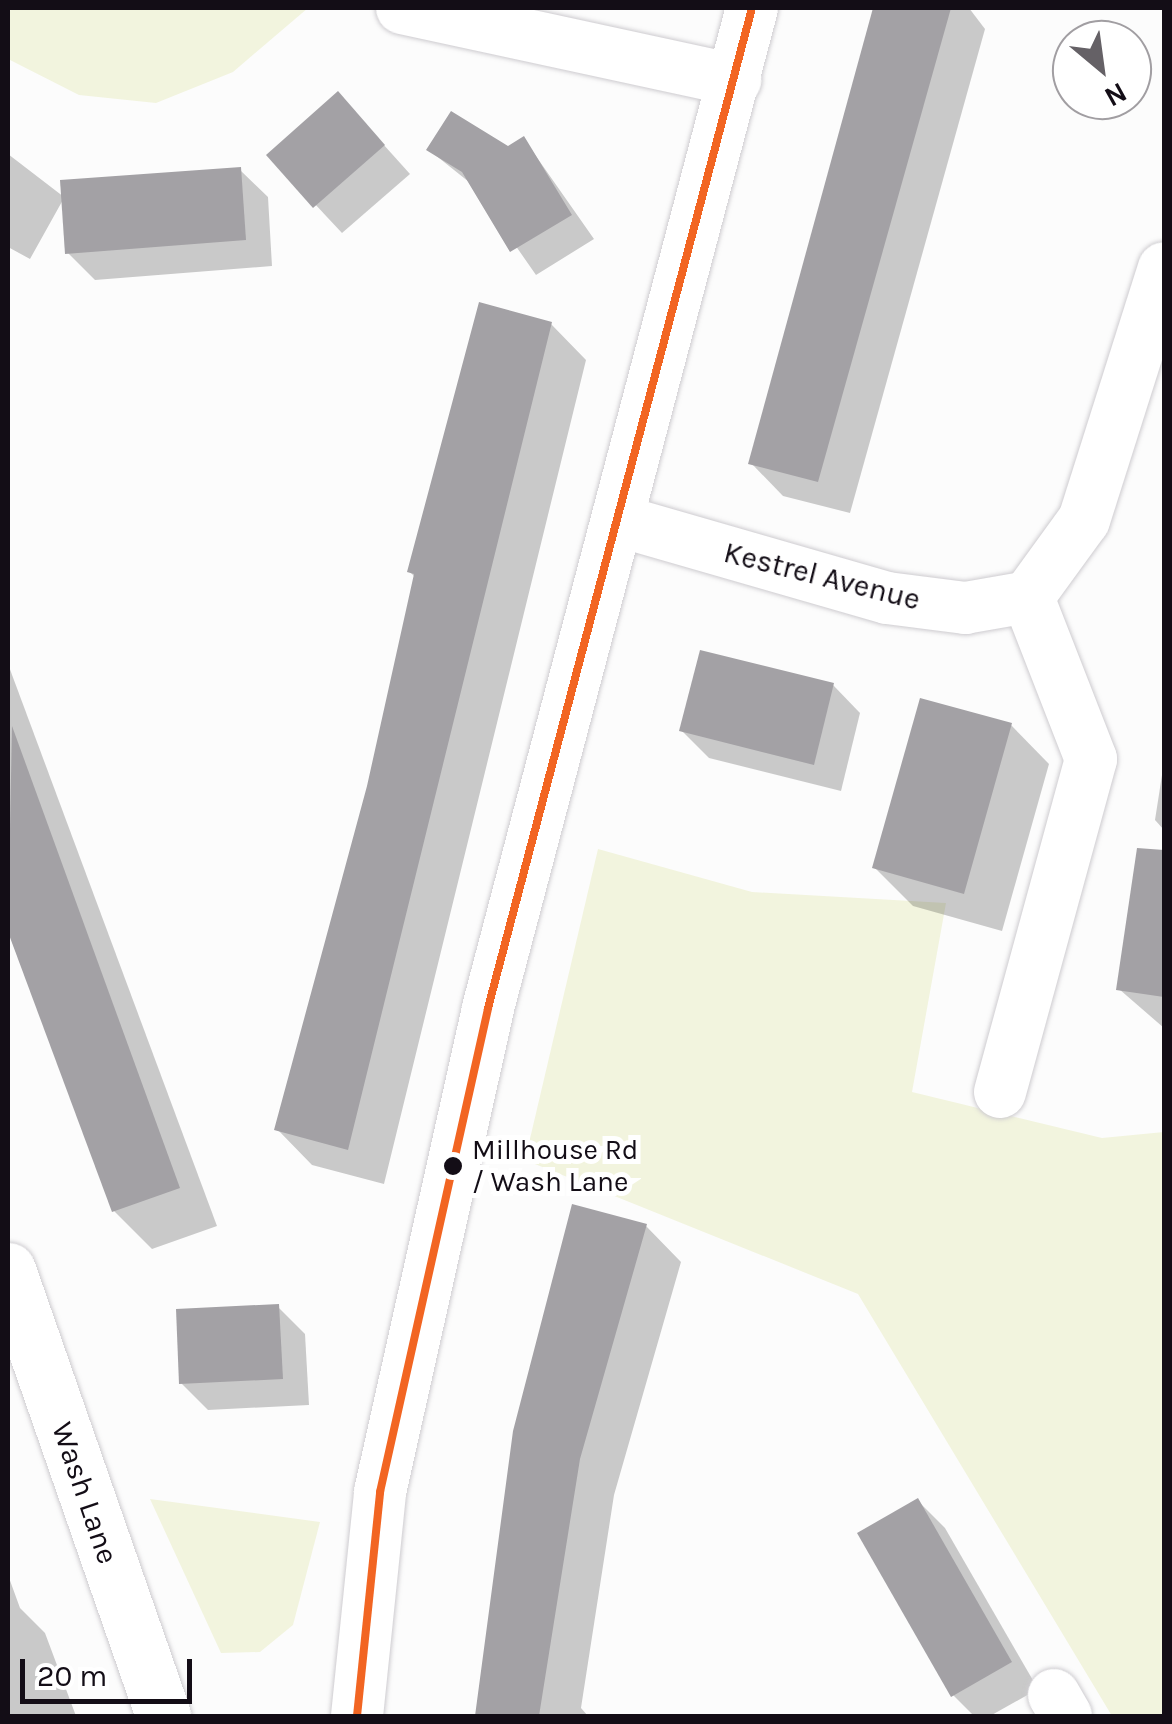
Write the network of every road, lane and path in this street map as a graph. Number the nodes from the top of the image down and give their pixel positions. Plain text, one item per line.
1 (402, 8) edge
2 (752, 8) edge
3 (735, 80) junction
4 (1164, 268) edge
5 (620, 521) junction
6 (1028, 596) junction
7 (1000, 1092) dead end
8 (8, 1270) edge
9 (163, 1716) edge
10 (180, 1716) edge
11 (357, 1716) edge

1 - 3 street
2 - 3 street
3 - 5 street
4 - 6 street
5 - 6 street, Kestrel Avenue
5 - 11 street
6 - 7 street
8 - 9 street, Wash Lane
9 - 10 street

